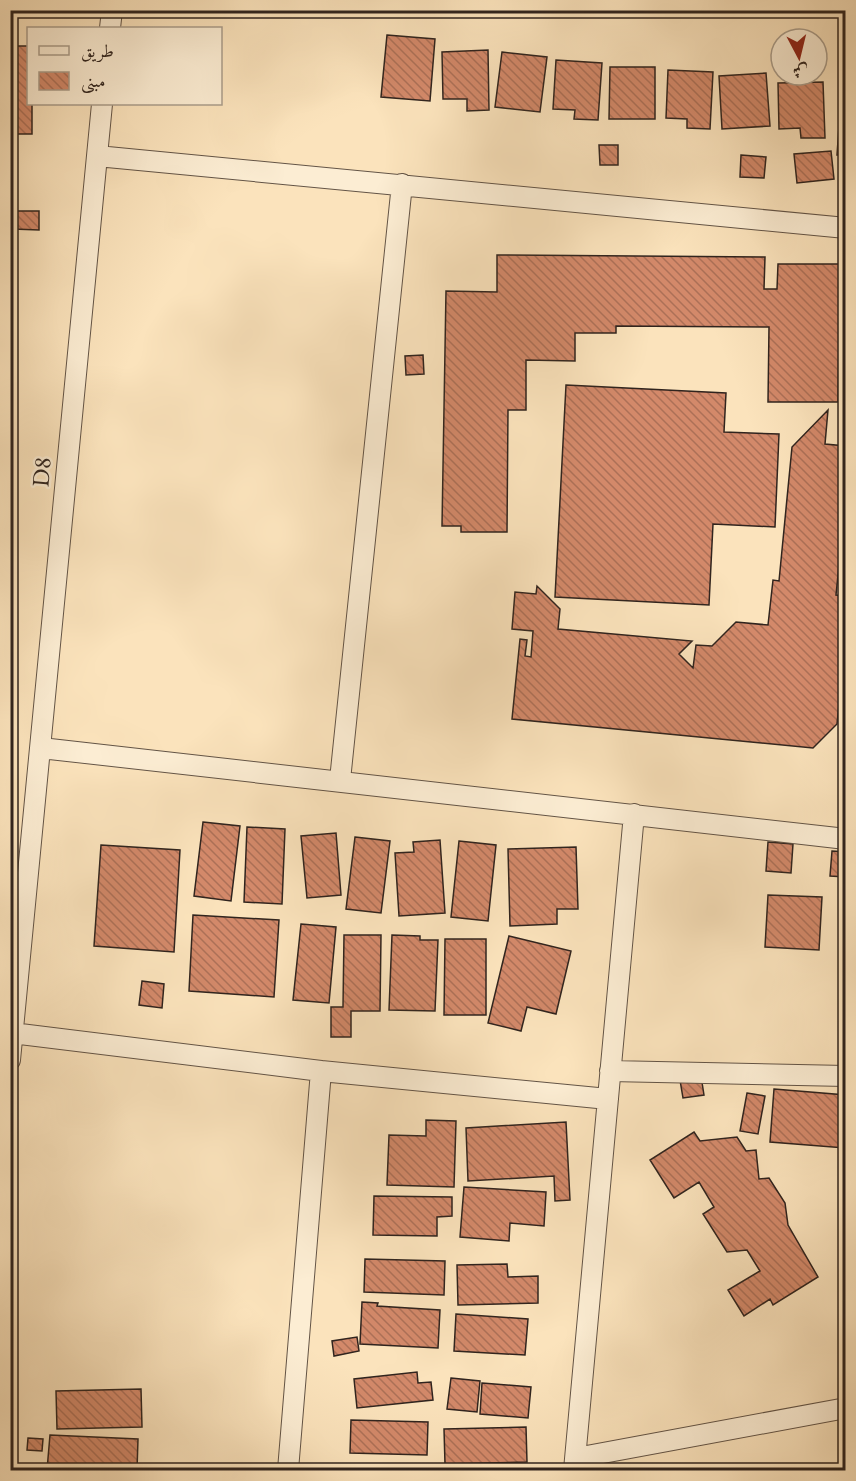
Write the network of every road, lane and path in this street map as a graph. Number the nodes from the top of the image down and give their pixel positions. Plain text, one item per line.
1 (112, 10) edge
2 (110, 27) edge
3 (102, 105) edge
4 (97, 156) junction
5 (402, 184) junction
6 (846, 228) edge
7 (41, 748) junction
8 (340, 780) junction
9 (634, 814) junction
10 (846, 839) edge
11 (14, 987) edge
12 (12, 1033) junction
13 (10, 1060) edge
14 (321, 1071) junction
15 (610, 1071) junction
16 (846, 1076) edge
17 (608, 1099) junction
18 (846, 1408) edge
19 (575, 1464) edge
20 (288, 1470) edge

1 - 2 street
3 - 4 street, D8
4 - 5 street
4 - 7 street, D8
5 - 6 street
5 - 8 street
7 - 8 street
7 - 11 street, D8
8 - 9 street
9 - 10 street
9 - 15 street
11 - 12 street, D8
12 - 13 street, D8
12 - 14 street
14 - 17 street
14 - 20 street
15 - 16 street
15 - 17 street
17 - 19 street
18 - 19 street

